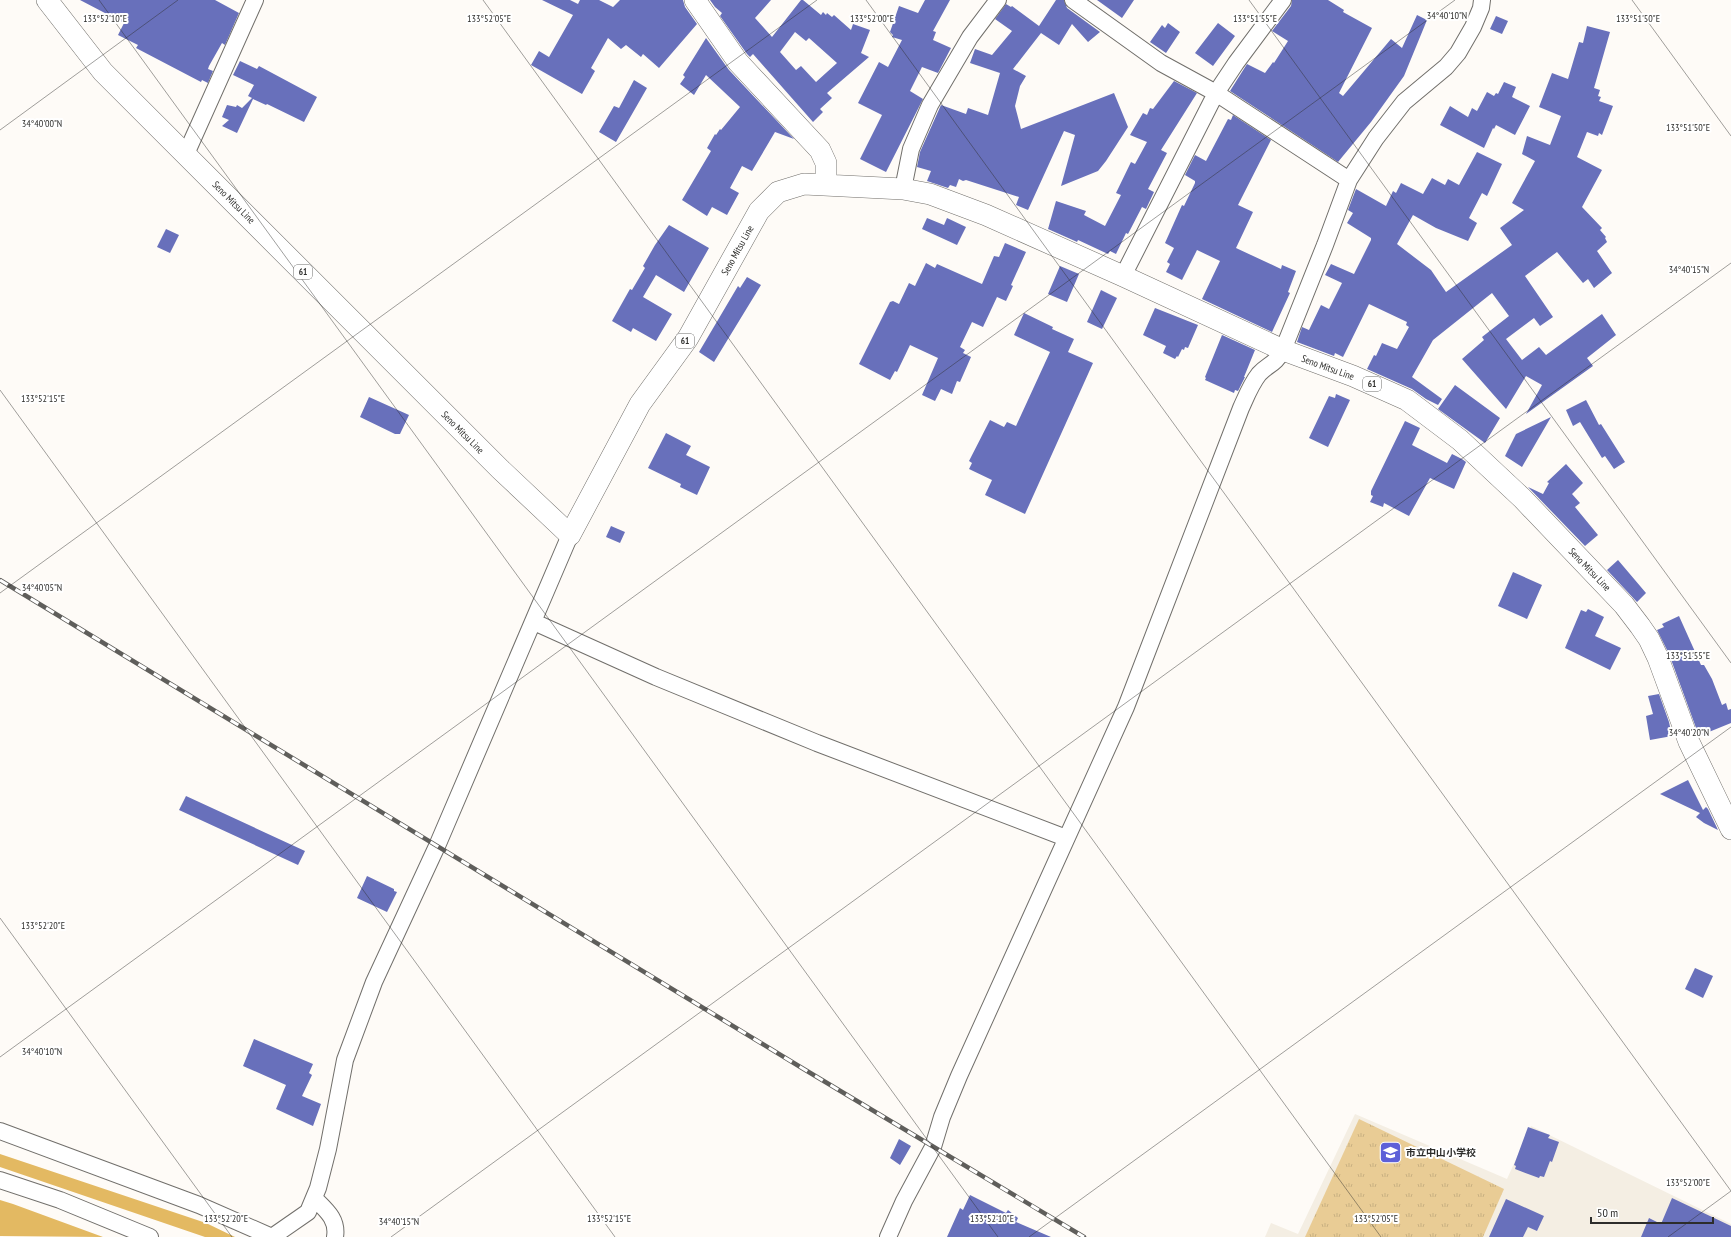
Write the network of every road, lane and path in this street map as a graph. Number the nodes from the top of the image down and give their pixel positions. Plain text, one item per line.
1 (46, 0) edge
2 (255, 0) edge
3 (695, 0) edge
4 (998, 0) edge
5 (1073, 0) edge
6 (1283, 0) edge
7 (1482, 0) edge
8 (1216, 93) junction
9 (186, 154) junction
10 (1349, 180) junction
11 (826, 184) junction
12 (903, 188) junction
13 (1123, 276) junction
14 (1283, 350) junction
15 (570, 535) junction
16 (534, 622) junction
17 (1731, 828) edge
18 (1066, 838) junction
19 (0, 1131) edge
20 (0, 1180) edge
21 (311, 1205) junction
22 (150, 1237) edge
23 (272, 1237) edge
24 (335, 1237) edge
25 (888, 1237) edge

1 - 9 main road, Seno Mitsu Line / 61
2 - 9 street
3 - 11 main road
4 - 12 street
5 - 8 street
6 - 8 street
7 - 10 street
8 - 10 street
8 - 13 street
9 - 15 main road, Seno Mitsu Line / 61
10 - 14 street
11 - 12 main road, Seno Mitsu Line / 61
11 - 15 main road, Seno Mitsu Line / 61
12 - 13 main road, Seno Mitsu Line / 61
13 - 14 main road, Seno Mitsu Line / 61
14 - 17 main road, Seno Mitsu Line / 61
14 - 18 street
15 - 16 street
16 - 18 street
16 - 21 street
18 - 25 street
19 - 23 street
20 - 22 street
21 - 23 street
21 - 24 street

